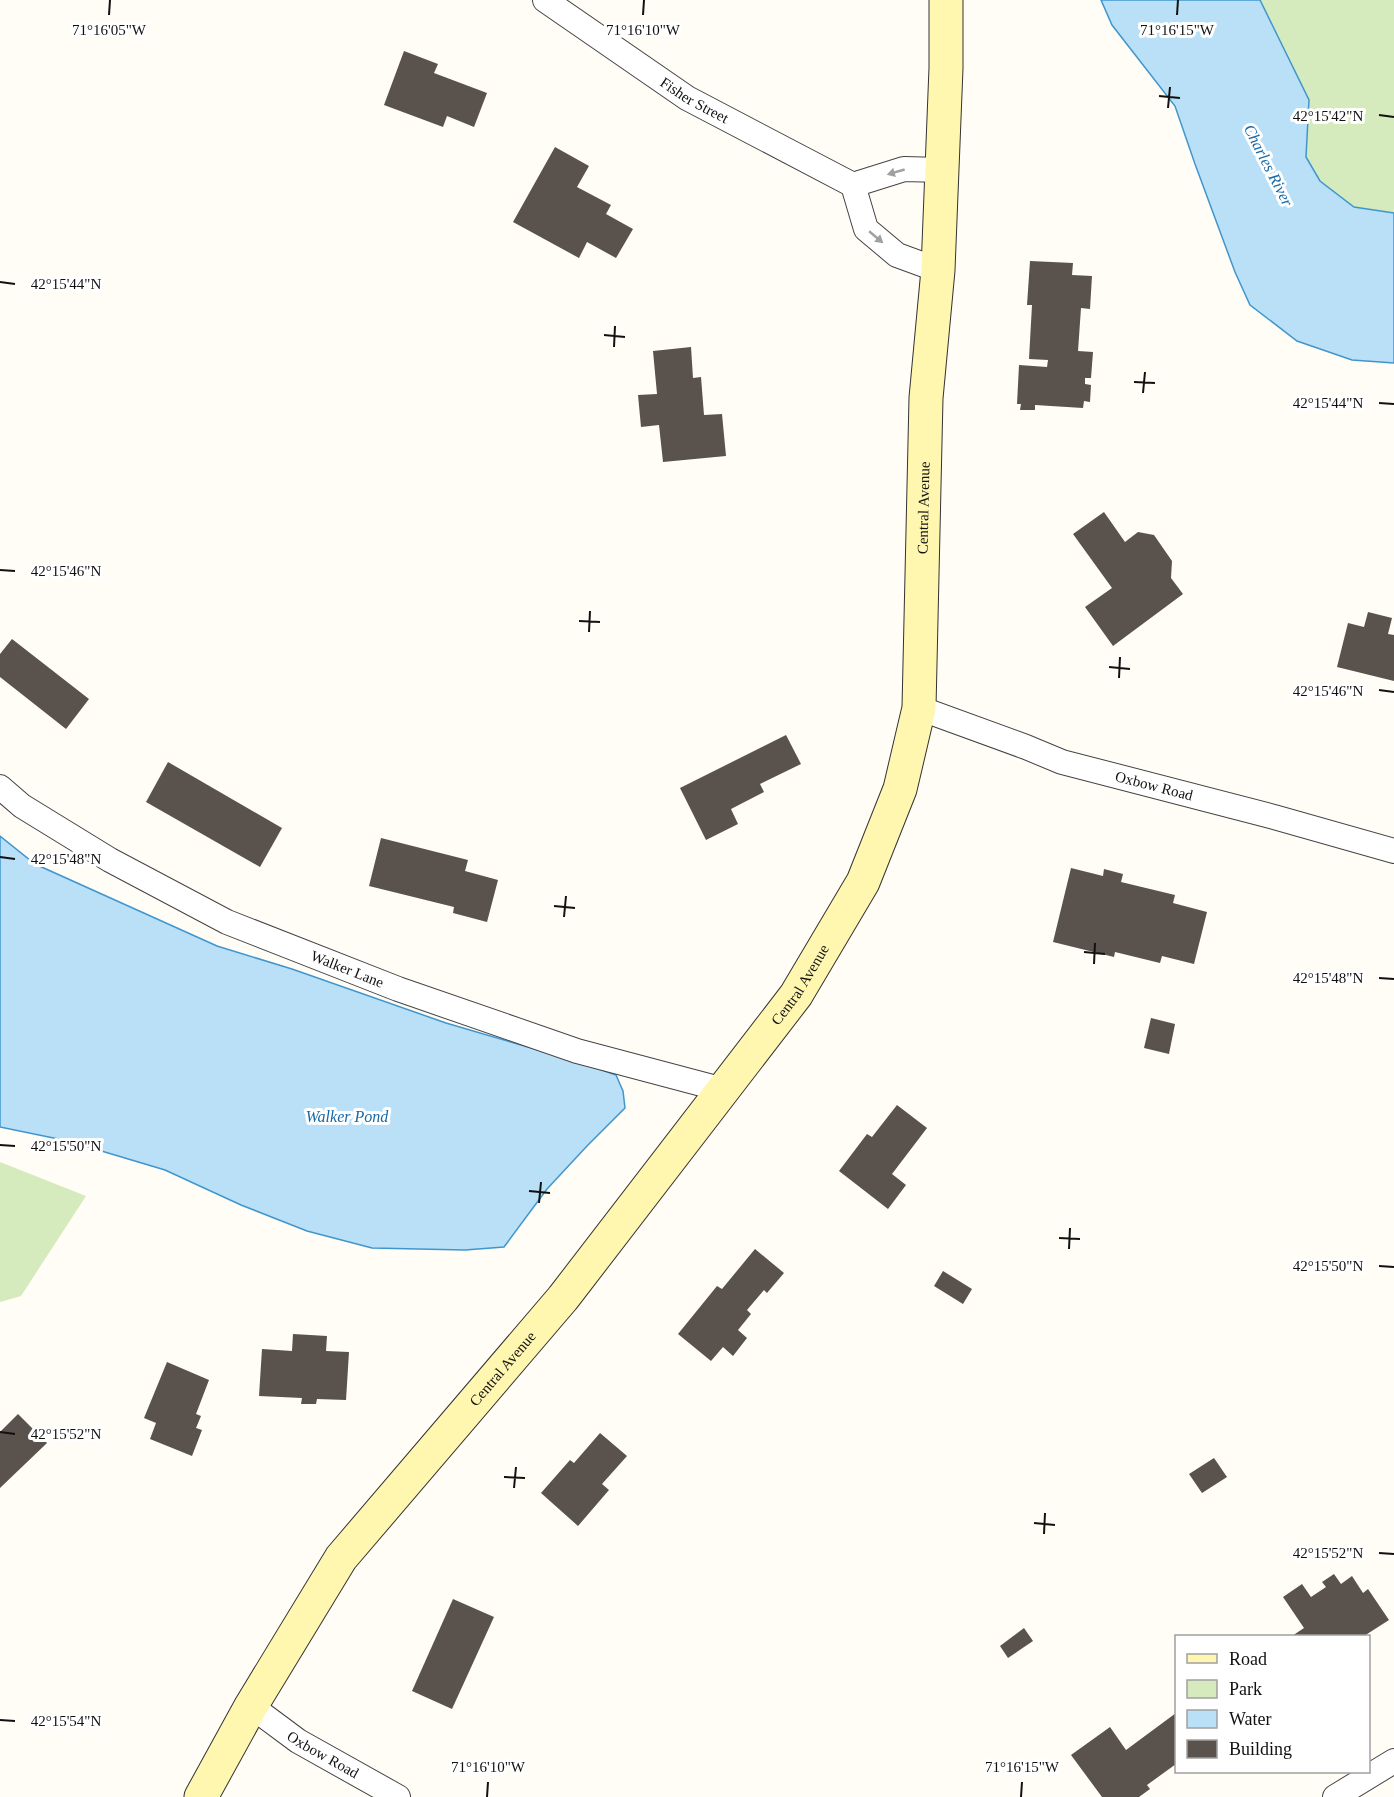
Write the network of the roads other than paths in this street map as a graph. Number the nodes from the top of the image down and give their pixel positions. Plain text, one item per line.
1 (545, 0) edge
2 (946, 0) edge
3 (941, 170) junction
4 (853, 185) junction
5 (938, 270) junction
6 (919, 708) junction
7 (0, 787) edge
8 (1394, 851) edge
9 (724, 1090) junction
10 (251, 1706) junction
11 (1394, 1761) edge
12 (201, 1797) edge
13 (398, 1797) edge
14 (1335, 1797) edge

1 - 4 street, Fisher Street
2 - 3 main road, Central Avenue
3 -> 4 street
3 - 5 main road, Central Avenue
4 -> 5 street
5 - 6 main road, Central Avenue
6 - 8 street, Oxbow Road
6 - 9 main road, Central Avenue
7 - 9 street, Walker Lane
9 - 10 main road, Central Avenue
10 - 12 main road, Central Avenue
10 - 13 street, Oxbow Road
11 - 14 street

